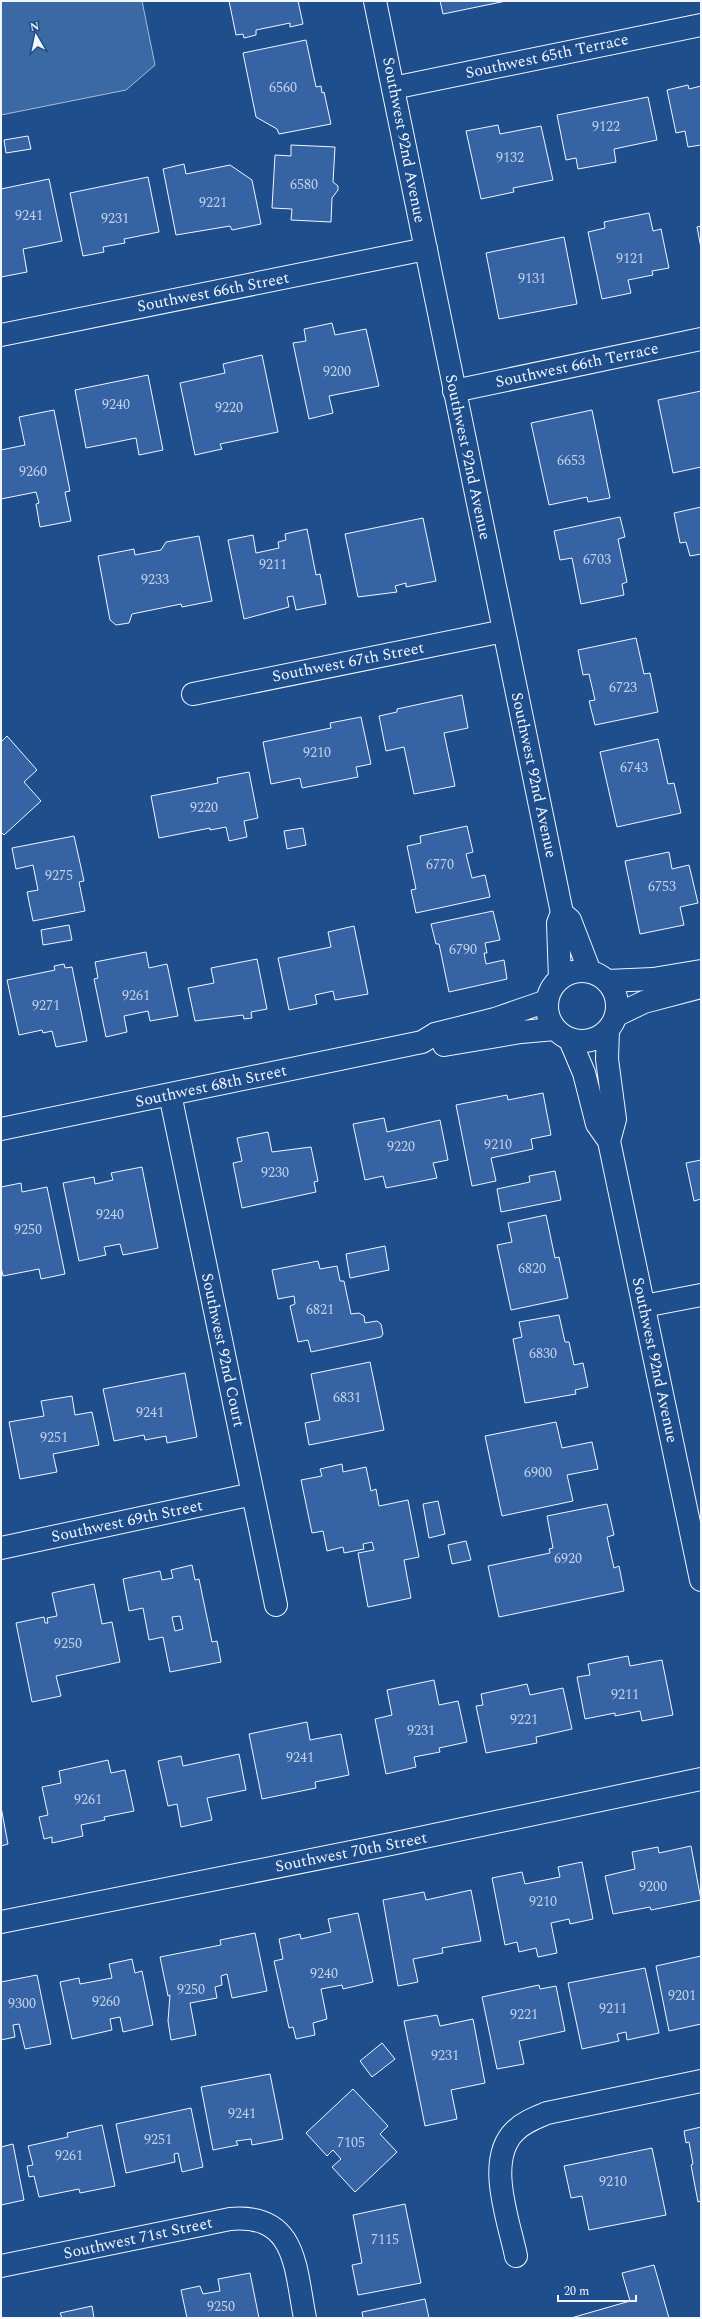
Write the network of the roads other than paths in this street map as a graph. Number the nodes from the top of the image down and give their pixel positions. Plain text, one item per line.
1 (375, 1) edge
2 (701, 25) edge
3 (393, 88) junction
4 (426, 249) junction
5 (1, 335) edge
6 (701, 339) edge
7 (454, 391) junction
8 (504, 631) junction
9 (193, 694) dead end
10 (562, 914) junction
11 (701, 971) edge
12 (599, 976) junction
13 (560, 979) junction
14 (701, 987) edge
15 (547, 1000) junction
16 (613, 1023) junction
17 (563, 1034) junction
18 (422, 1042) junction
19 (170, 1094) junction
20 (1, 1129) edge
21 (609, 1141) junction
22 (701, 1295) edge
23 (644, 1306) junction
24 (253, 1494) junction
25 (1, 1548) edge
26 (701, 1580) edge
27 (276, 1605) dead end
28 (701, 1779) edge
29 (1, 1922) edge
30 (701, 2082) edge
31 (516, 2256) dead end
32 (1, 2266) edge
33 (305, 2318) edge

1 - 3 street, Southwest 92nd Avenue
2 - 3 street, Southwest 65th Terrace
3 - 4 street, Southwest 92nd Avenue
4 - 5 street, Southwest 66th Street
4 - 7 street, Southwest 92nd Avenue
6 - 7 street, Southwest 66th Terrace
7 - 8 street, Southwest 92nd Avenue
8 - 9 street, Southwest 67th Street
8 - 10 street, Southwest 92nd Avenue
10 - 12 street, Southwest 92nd Avenue
10 - 13 street, Southwest 92nd Avenue
11 - 12 street
12 - 13 street
12 - 16 street
13 - 15 street
14 - 16 street
15 - 17 street
15 - 18 street, Southwest 68th Street
16 - 17 street
16 - 21 street, Southwest 92nd Avenue
17 - 18 street, Southwest 68th Street
17 - 21 street, Southwest 92nd Avenue
18 - 19 street, Southwest 68th Street
19 - 20 street, Southwest 68th Street
19 - 24 street, Southwest 92nd Court
21 - 23 street, Southwest 92nd Avenue
22 - 23 street
23 - 26 street, Southwest 92nd Avenue
24 - 25 street, Southwest 69th Street
24 - 27 street, Southwest 92nd Court
28 - 29 street, Southwest 70th Street
30 - 31 street
32 - 33 street, Southwest 71st Street

